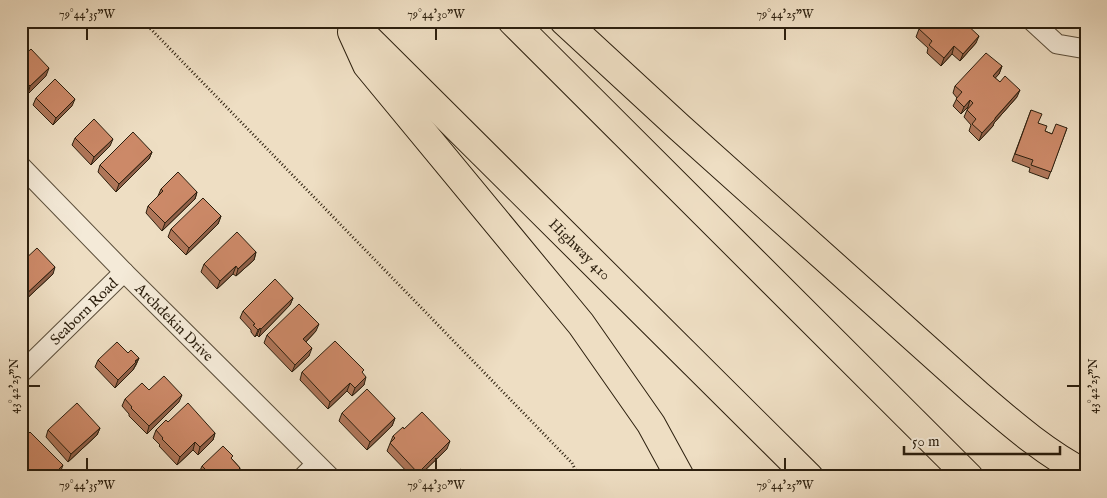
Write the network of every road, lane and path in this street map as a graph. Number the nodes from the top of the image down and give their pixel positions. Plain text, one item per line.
1 (143, 21) edge
2 (349, 21) edge
3 (512, 21) edge
4 (564, 21) edge
5 (1032, 21) edge
6 (1086, 49) edge
7 (21, 166) edge
8 (124, 272) junction
9 (21, 373) edge
10 (323, 470) edge
11 (1086, 474) edge
12 (303, 477) edge
13 (579, 477) edge
14 (680, 477) edge
15 (809, 477) edge
16 (969, 477) edge

1 - 13 path
2 - 14 highway
2 - 15 highway, Highway 410
3 - 16 highway
4 - 11 highway
5 - 6 street
7 - 8 street, Archdekin Drive
8 - 9 street, Seaborn Road
8 - 10 street, Archdekin Drive
10 - 12 street

